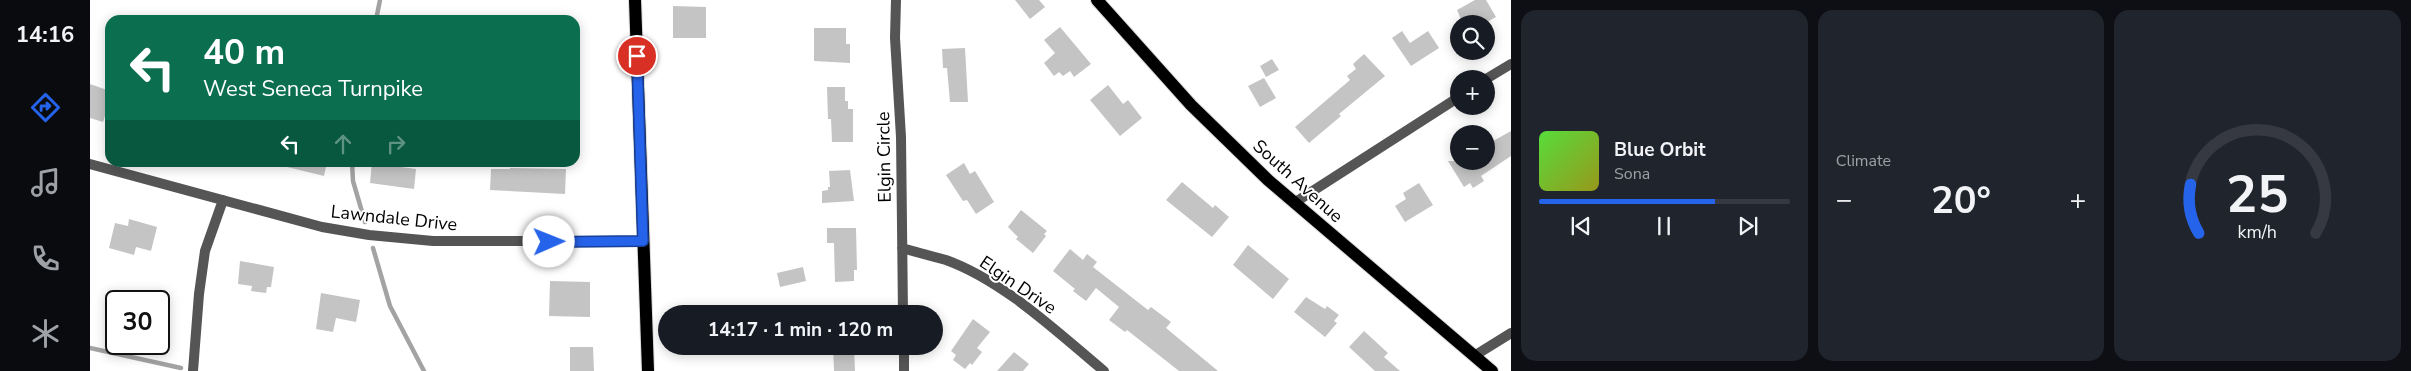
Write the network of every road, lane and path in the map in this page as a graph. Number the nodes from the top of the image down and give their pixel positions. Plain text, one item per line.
1 (635, 0) edge
2 (896, 0) edge
3 (1097, 0) edge
4 (1511, 64) edge
5 (1495, 74) edge
6 (1450, 103) edge
7 (90, 164) edge
8 (223, 200) junction
9 (1294, 203) junction
10 (643, 241) junction
11 (902, 248) junction
12 (903, 305) edge
13 (1511, 332) edge
14 (904, 355) edge
15 (1474, 356) junction
16 (194, 371) edge
17 (648, 371) edge
18 (904, 371) edge
19 (1104, 371) edge
20 (1492, 371) edge

1 - 10 main road
2 - 11 street, Elgin Circle
3 - 9 main road, South Avenue
4 - 5 street
6 - 9 street
7 - 8 street, Lawndale Drive
8 - 10 street, Lawndale Drive
8 - 16 street
9 - 15 main road, South Avenue
10 - 17 main road
11 - 12 street, Elgin Circle
11 - 19 street, Elgin Drive
13 - 15 street
14 - 18 street
15 - 20 main road, South Avenue

